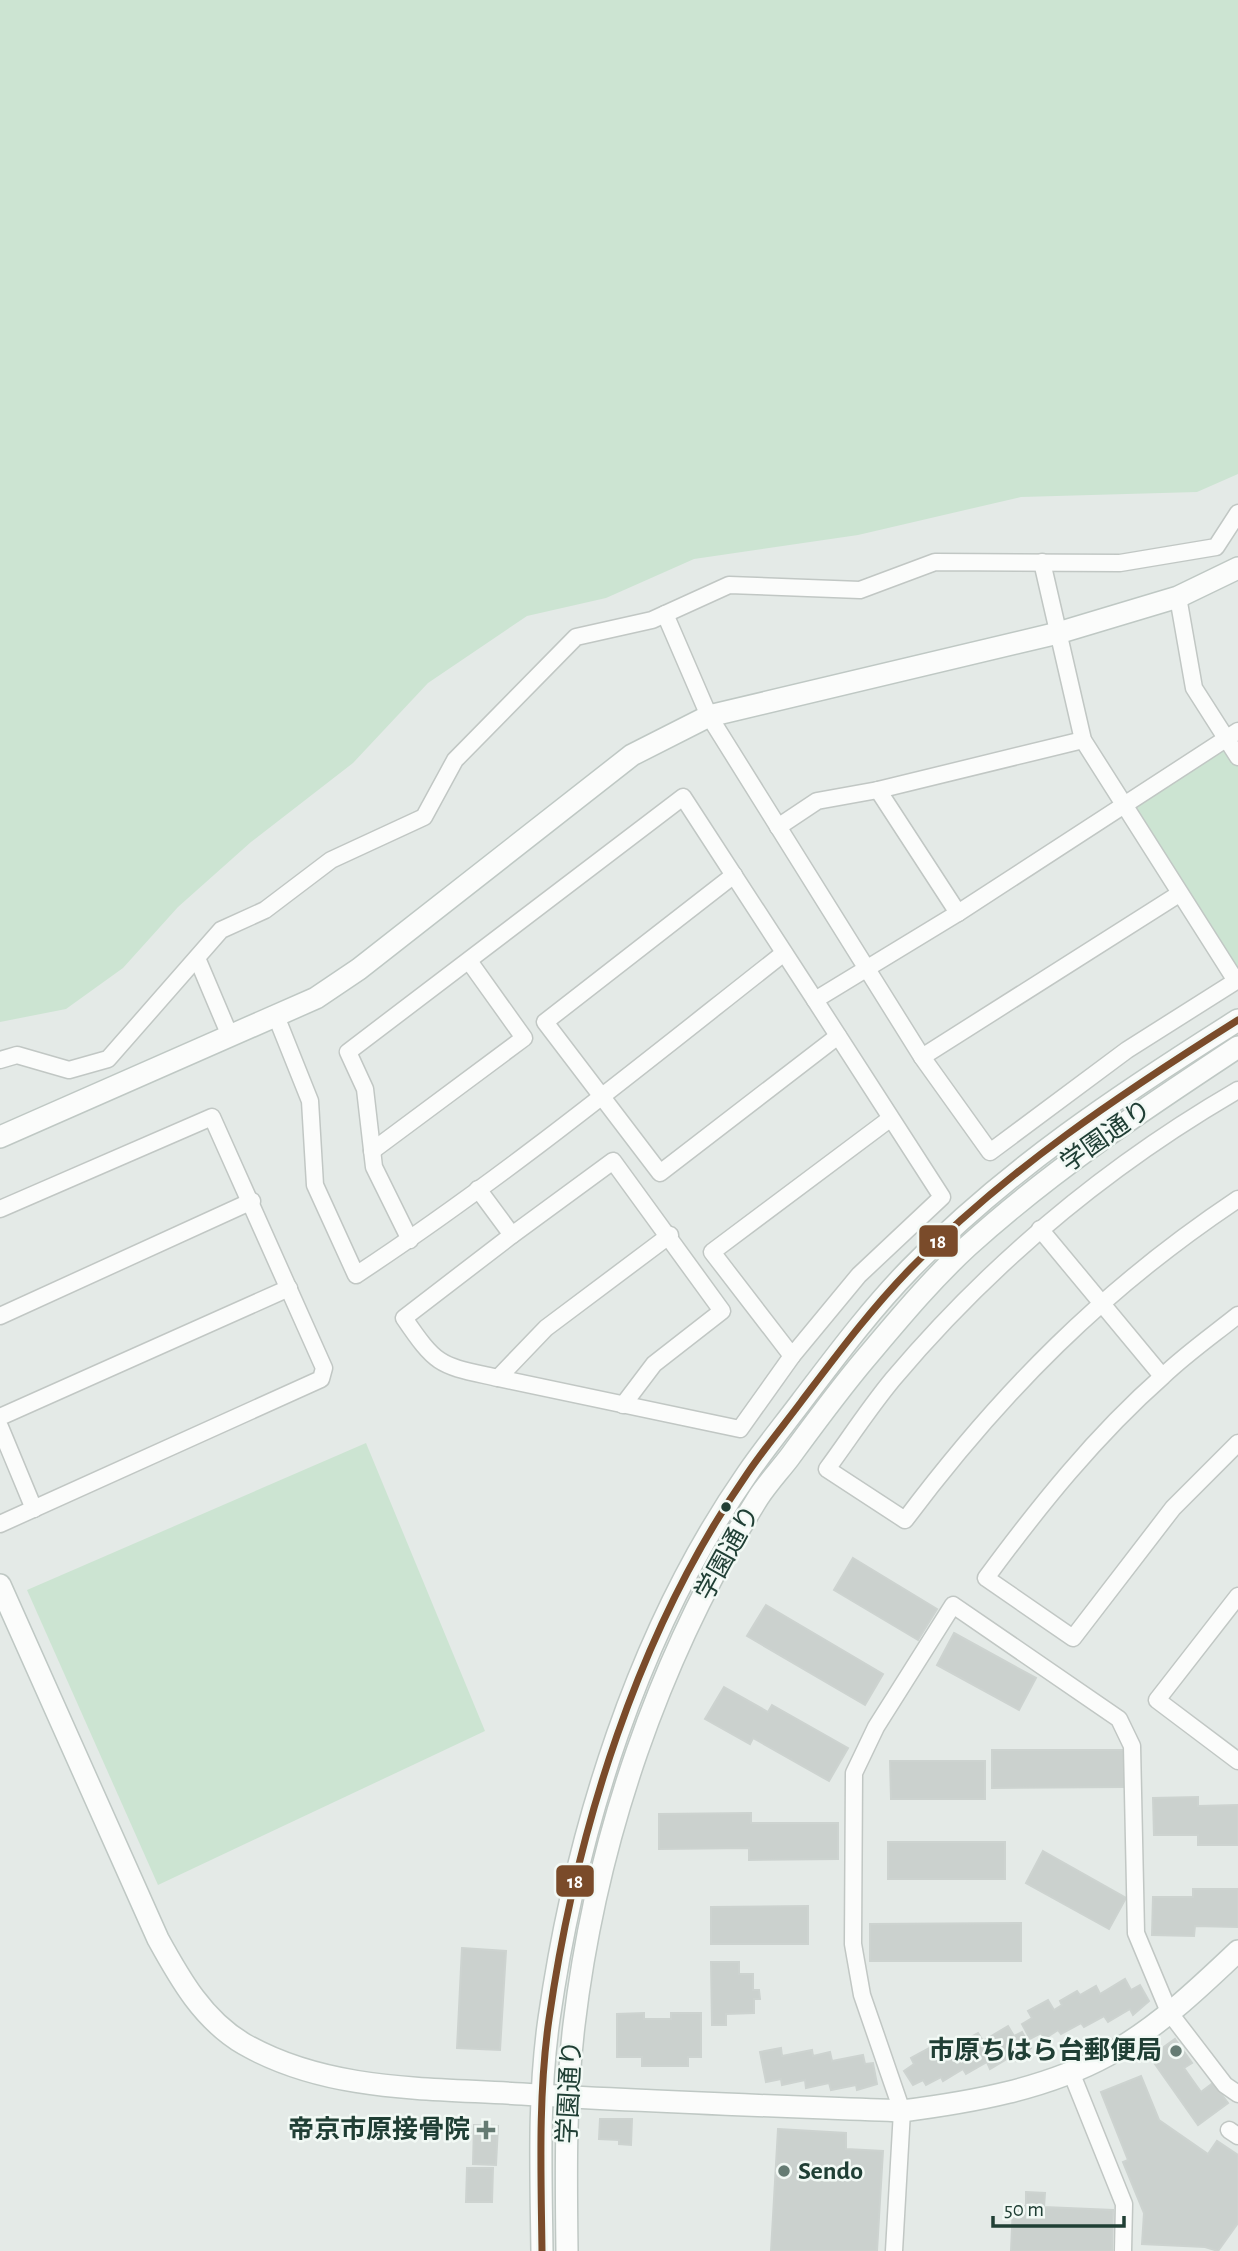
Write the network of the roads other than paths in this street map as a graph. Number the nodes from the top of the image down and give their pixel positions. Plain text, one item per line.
1 (1238, 513) edge
2 (1041, 562) junction
3 (1238, 568) edge
4 (1178, 597) junction
5 (665, 614) junction
6 (1058, 633) junction
7 (709, 716) junction
8 (1231, 735) edge
9 (1083, 740) junction
10 (1238, 757) edge
11 (878, 790) junction
12 (1122, 805) junction
13 (778, 827) junction
14 (734, 875) junction
15 (1179, 894) junction
16 (958, 913) junction
17 (784, 953) junction
18 (197, 958) junction
19 (469, 961) junction
20 (867, 968) junction
21 (815, 1000) junction
22 (276, 1016) junction
23 (1238, 1020) edge
24 (838, 1036) junction
25 (230, 1037) junction
26 (1238, 1047) edge
27 (922, 1057) junction
28 (0, 1060) edge
29 (1238, 1090) edge
30 (603, 1096) junction
31 (891, 1118) junction
32 (0, 1137) edge
33 (372, 1150) junction
34 (478, 1189) junction
35 (1238, 1199) edge
36 (252, 1201) junction
37 (0, 1209) edge
38 (1040, 1229) junction
39 (512, 1235) junction
40 (670, 1235) junction
41 (410, 1240) junction
42 (289, 1288) junction
43 (1100, 1301) junction
44 (1238, 1315) edge
45 (0, 1316) edge
46 (792, 1356) junction
47 (1162, 1376) junction
48 (498, 1378) junction
49 (623, 1405) junction
50 (0, 1417) edge
51 (0, 1427) edge
52 (1238, 1443) edge
53 (34, 1509) junction
54 (0, 1524) edge
55 (0, 1585) edge
56 (1238, 1596) edge
57 (1238, 1761) edge
58 (1238, 1951) edge
59 (1169, 2012) junction
60 (1071, 2072) junction
61 (1238, 2094) edge
62 (542, 2095) junction
63 (568, 2097) junction
64 (902, 2111) junction
65 (542, 2251) edge
66 (567, 2251) edge
67 (894, 2251) edge
68 (1127, 2251) edge

1 - 2 street
2 - 5 street
2 - 6 street
3 - 4 street
4 - 6 street
4 - 8 street
5 - 7 street
5 - 18 street
6 - 7 street
6 - 9 street
7 - 13 street
7 - 22 street
8 - 10 street
8 - 12 street
9 - 11 street
9 - 12 street
11 - 13 street
11 - 16 street
12 - 15 street
12 - 16 street
13 - 20 street
14 - 17 street
14 - 19 street
14 - 30 street
15 - 27 street
15 - 27 street
16 - 20 street
17 - 21 street
17 - 30 street
18 - 25 street
18 - 28 street
19 - 33 street
19 - 33 street
20 - 21 street
20 - 27 street
21 - 24 street
22 - 25 street
22 - 41 street
23 - 62 street, 学園通り
24 - 30 street
24 - 31 street
25 - 32 street
26 - 63 street, 学園通り
29 - 38 street
30 - 34 street
31 - 46 street
31 - 46 street
33 - 41 street
34 - 39 street
34 - 41 street
35 - 43 street
36 - 37 street
36 - 42 street
36 - 45 street
38 - 43 street
38 - 43 street
39 - 40 street
39 - 48 street
40 - 48 street
40 - 49 street
42 - 50 street
42 - 53 street
43 - 47 street
44 - 47 street
46 - 49 street
47 - 52 street
48 - 49 street
51 - 53 street
53 - 54 street
55 - 62 street
56 - 57 street
58 - 59 street
59 - 60 street
59 - 61 street
59 - 64 street
60 - 64 street
60 - 68 street
62 - 63 street
62 - 65 street, 学園通り
63 - 64 street
63 - 66 street, 学園通り
64 - 67 street

